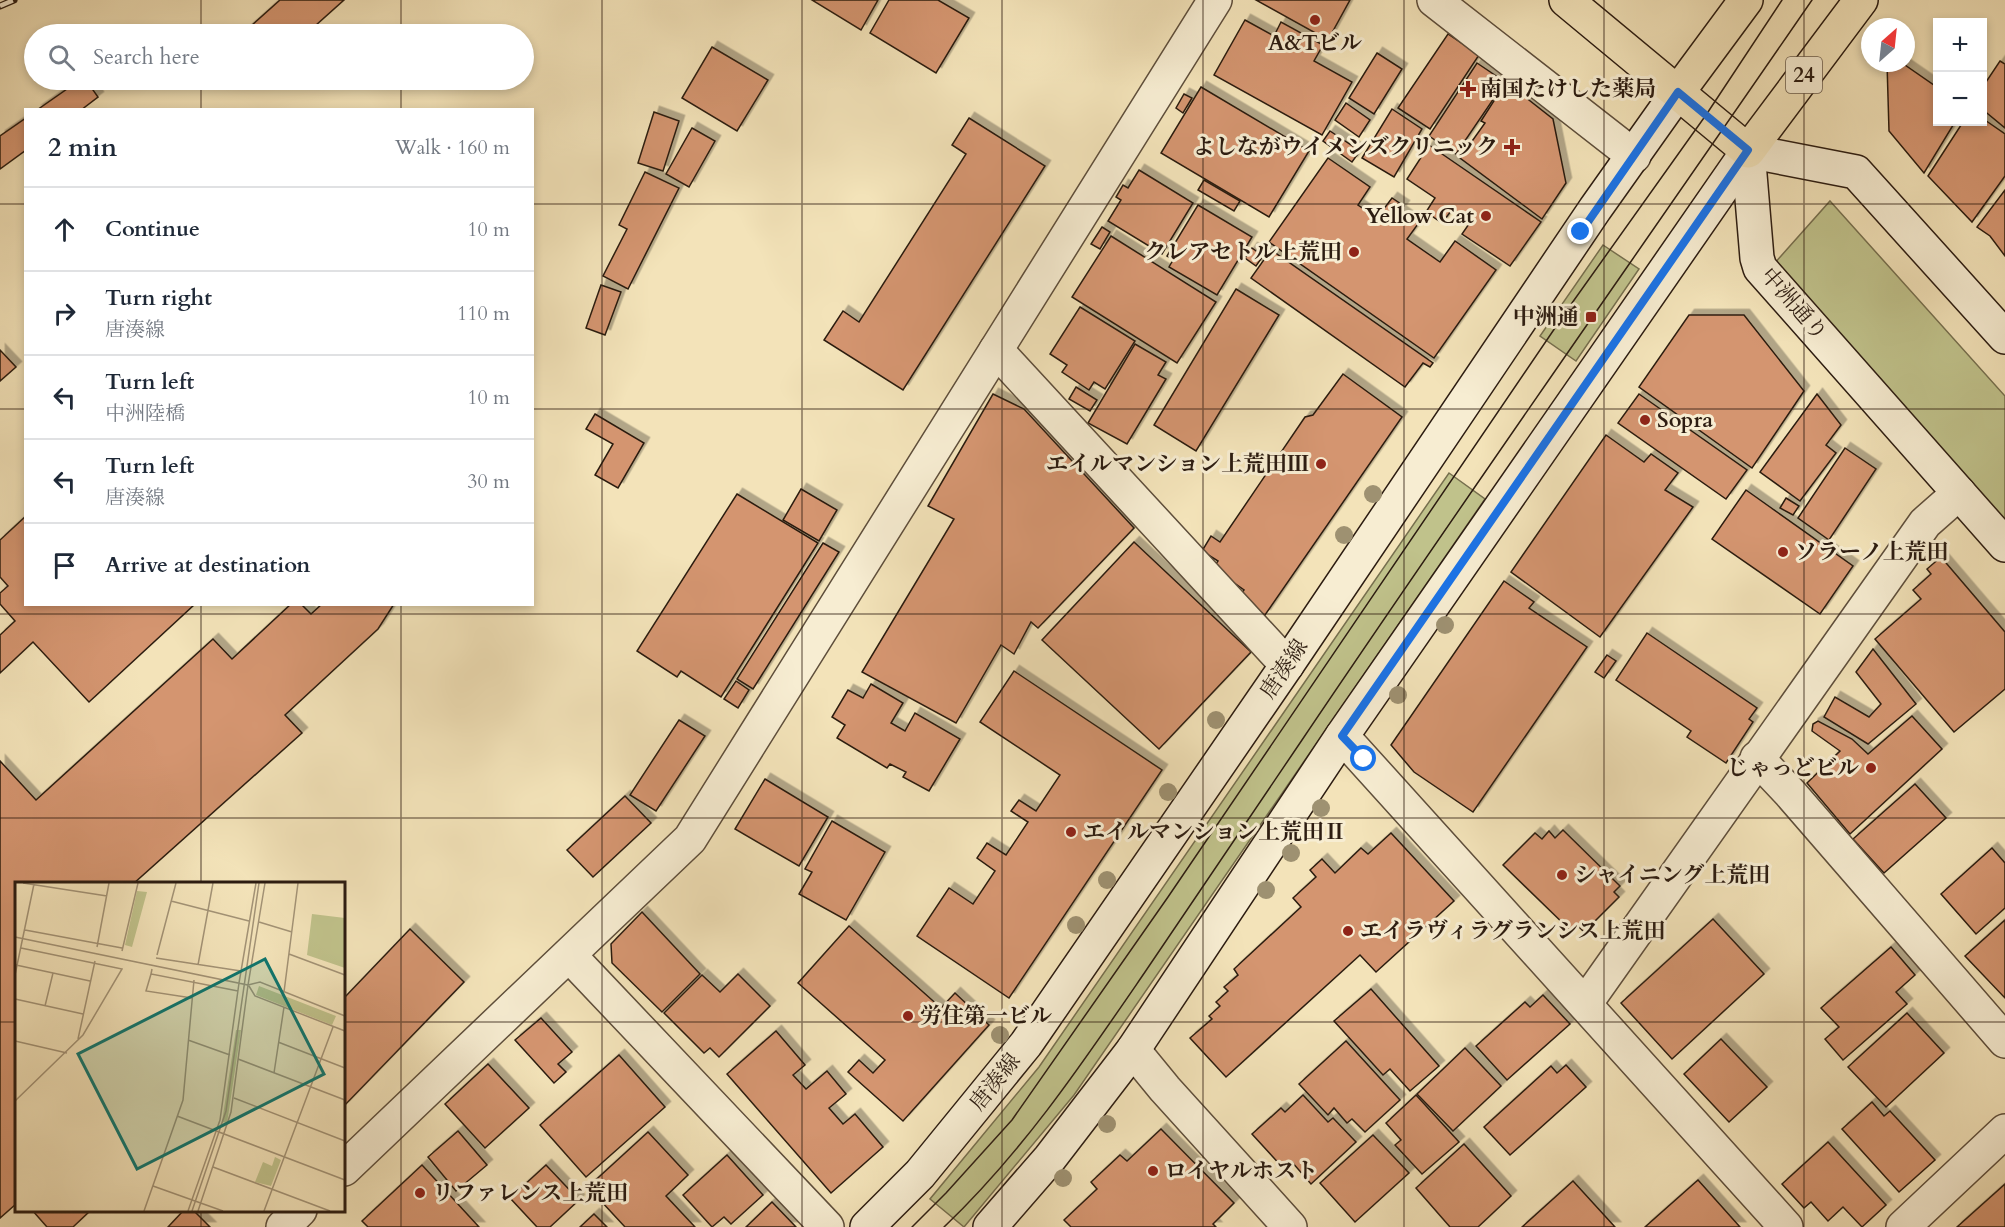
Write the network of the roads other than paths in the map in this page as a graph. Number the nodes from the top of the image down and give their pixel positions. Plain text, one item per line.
1 (1434, 0) edge
2 (1566, 0) edge
3 (1746, 0) edge
4 (1861, 0) edge
5 (1204, 4) edge
6 (1678, 92) junction
7 (1748, 150) junction
8 (1634, 156) junction
9 (2005, 337) edge
10 (996, 350) junction
11 (1959, 493) junction
12 (2005, 546) edge
13 (1287, 665) junction
14 (1342, 736) junction
15 (1757, 758) junction
16 (569, 955) junction
17 (1585, 1004) junction
18 (2005, 1041) edge
19 (1133, 1050) junction
20 (2005, 1131) edge
21 (345, 1168) edge
22 (298, 1212) edge
23 (283, 1227) edge
24 (827, 1227) edge
25 (867, 1227) edge
26 (990, 1227) edge
27 (1290, 1227) edge
28 (1786, 1227) edge
29 (1903, 1227) edge

1 - 8 street
2 - 6 main road
3 - 6 main road
4 - 7 main road, 24
5 - 10 street
6 - 7 main road
6 - 8 street, 唐湊線
7 - 9 street
7 - 11 street, 中洲通り
7 - 14 street
8 - 13 street, 唐湊線
10 - 13 street
10 - 16 street
11 - 12 street, 中洲通り
11 - 15 street
13 - 25 street, 唐湊線
14 - 17 street
14 - 19 street
15 - 17 street
15 - 18 street
16 - 21 street
16 - 24 street
17 - 28 street
19 - 26 street
19 - 27 street
20 - 29 street
22 - 23 street

